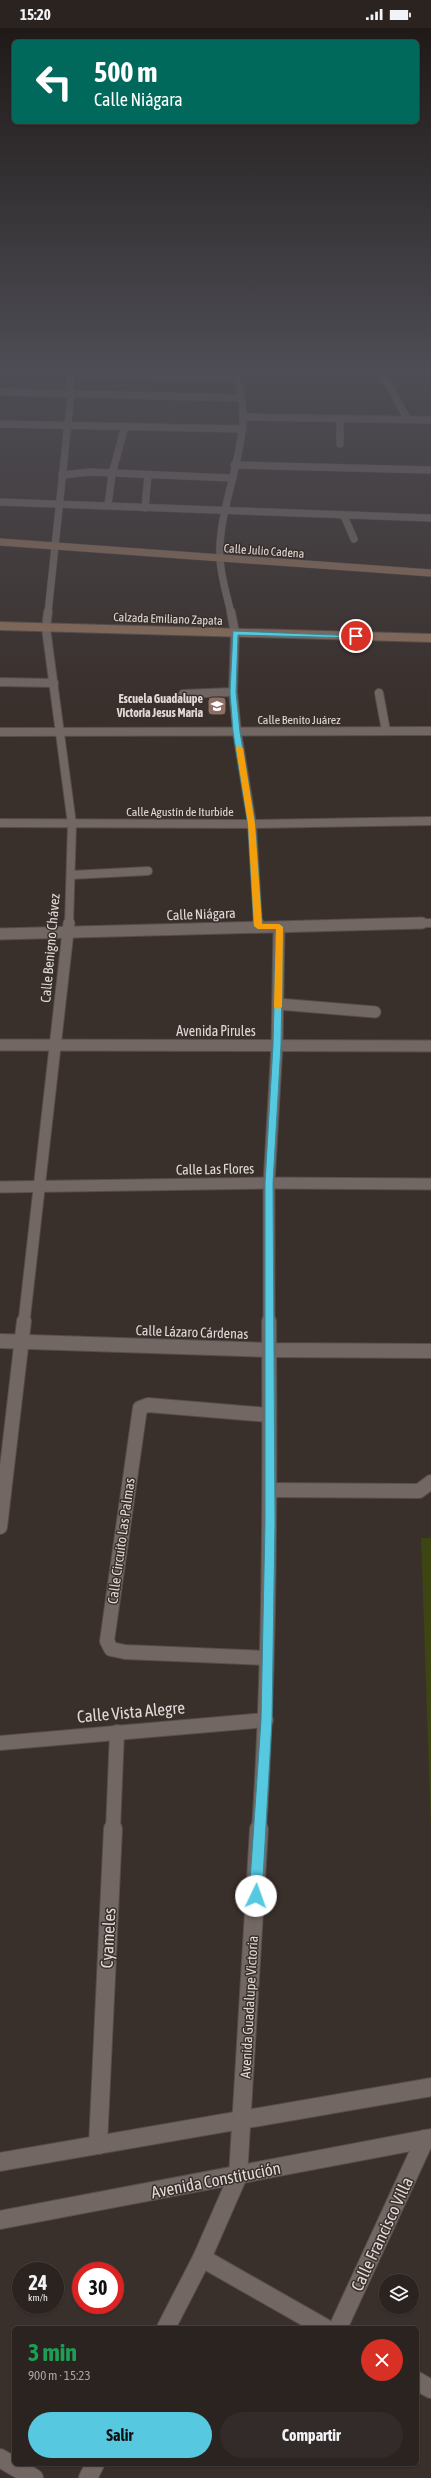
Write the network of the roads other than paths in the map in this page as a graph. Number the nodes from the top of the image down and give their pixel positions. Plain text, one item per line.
1 (61, 483) edge
2 (111, 483) edge
3 (147, 483) edge
4 (231, 483) edge
5 (0, 502) edge
6 (59, 503) junction
7 (108, 506) junction
8 (145, 508) junction
9 (225, 511) junction
10 (344, 516) junction
11 (431, 518) edge
12 (354, 539) dead end
13 (0, 542) edge
14 (56, 547) junction
15 (220, 559) junction
16 (431, 573) edge
17 (0, 626) edge
18 (46, 628) junction
19 (236, 633) junction
20 (431, 638) edge
21 (0, 682) edge
22 (54, 683) junction
23 (233, 692) junction
24 (379, 693) dead end
25 (183, 694) dead end
26 (61, 731) junction
27 (386, 731) junction
28 (431, 731) edge
29 (0, 732) edge
30 (237, 732) junction
31 (431, 821) edge
32 (0, 823) edge
33 (72, 824) junction
34 (252, 824) junction
35 (148, 871) dead end
36 (71, 876) junction
37 (431, 923) edge
38 (258, 926) junction
39 (279, 927) junction
40 (69, 932) junction
41 (0, 934) edge
42 (278, 1004) junction
43 (375, 1012) dead end
44 (56, 1045) junction
45 (277, 1045) junction
46 (0, 1046) edge
47 (431, 1046) edge
48 (269, 1183) junction
49 (431, 1184) edge
50 (40, 1186) junction
51 (0, 1187) edge
52 (0, 1341) edge
53 (21, 1341) junction
54 (269, 1350) junction
55 (431, 1351) edge
56 (269, 1414) junction
57 (430, 1484) edge
58 (270, 1490) junction
59 (0, 1527) edge
60 (266, 1658) junction
61 (266, 1720) junction
62 (117, 1732) junction
63 (0, 1743) edge
64 (431, 2087) edge
65 (242, 2119) junction
66 (428, 2139) edge
67 (98, 2145) junction
68 (0, 2162) edge
69 (238, 2176) junction
70 (0, 2220) edge
71 (202, 2258) junction
72 (167, 2326) edge
73 (321, 2326) edge
74 (339, 2326) edge
75 (419, 2382) edge
76 (431, 2389) edge
77 (0, 2458) edge
78 (12, 2465) edge
79 (14, 2466) edge
80 (94, 2466) edge
81 (34, 2478) edge
82 (88, 2478) edge

1 - 6 street, Calle Benigno Chávez
2 - 7 street
3 - 8 street
4 - 9 street
5 - 6 street
6 - 7 street
6 - 14 street, Calle Benigno Chávez
7 - 8 street
8 - 9 street
9 - 10 street
9 - 15 street
10 - 11 street
10 - 12 street
13 - 14 main road, Calle Julio Cadena
14 - 15 main road, Calle Julio Cadena
14 - 18 street, Calle Benigno Chávez
15 - 16 main road, Calle Julio Cadena
15 - 19 street
17 - 18 main road, Calzada Emiliano Zapata
18 - 19 main road, Calzada Emiliano Zapata
18 - 22 street, Calle Benigno Chávez
19 - 20 main road, Calzada Emiliano Zapata
19 - 23 street
21 - 22 street
22 - 26 street, Calle Benigno Chávez
23 - 25 street
23 - 30 street
24 - 27 street
26 - 29 street, Calle Benito Juárez
26 - 30 street, Calle Benito Juárez
26 - 33 street, Calle Benigno Chávez
27 - 28 street, Calle Benito Juárez
27 - 30 street, Calle Benito Juárez
30 - 34 street
31 - 34 street, Calle Agustín de Iturbide
32 - 33 street, Calle Agustín de Iturbide
33 - 34 street, Calle Agustín de Iturbide
33 - 36 street, Calle Benigno Chávez
34 - 38 street
35 - 36 street
36 - 40 street, Calle Benigno Chávez
37 - 39 street, Calle Niágara
38 - 39 street, Calle Niágara
38 - 40 street, Calle Niágara
39 - 42 street, Avenida Guadalupe Victoria
40 - 41 street, Calle Niágara
40 - 44 street, Calle Benigno Chávez
42 - 43 street
42 - 45 street, Avenida Guadalupe Victoria
44 - 45 street, Avenida Pirules
44 - 46 street, Avenida Pirules
44 - 50 street, Calle Benigno Chávez
45 - 47 street, Avenida Pirules
45 - 48 street, Avenida Guadalupe Victoria
48 - 49 street, Calle Las Flores
48 - 50 street, Calle Las Flores
48 - 54 street, Avenida Guadalupe Victoria
50 - 51 street, Calle Las Flores
50 - 53 street, Calle Benigno Chávez
52 - 53 street, Calle Lázaro Cárdenas
53 - 54 street, Calle Lázaro Cárdenas
53 - 59 street, Calle Benigno Chávez
54 - 55 street, Calle Lázaro Cárdenas
54 - 56 street, Avenida Guadalupe Victoria
56 - 58 street, Avenida Guadalupe Victoria
56 - 60 street, Calle Circuito Las Palmas
57 - 58 street
58 - 60 street, Avenida Guadalupe Victoria
60 - 61 street, Avenida Guadalupe Victoria
61 - 62 street, Calle Vista Alegre
61 - 65 street, Avenida Guadalupe Victoria
62 - 63 street, Calle Vista Alegre
62 - 67 street, Cyameles
64 - 65 street
65 - 67 street
65 - 69 street, Avenida Guadalupe Victoria
66 - 69 street, Avenida Constitución
66 - 74 street, Calle Francisco Villa
67 - 68 street
69 - 70 street, Avenida Constitución
69 - 71 street, Avenida Guadalupe Victoria
71 - 72 street, Avenida Guadalupe Victoria
71 - 73 street
75 - 76 street
77 - 78 street
79 - 81 street
80 - 82 street

